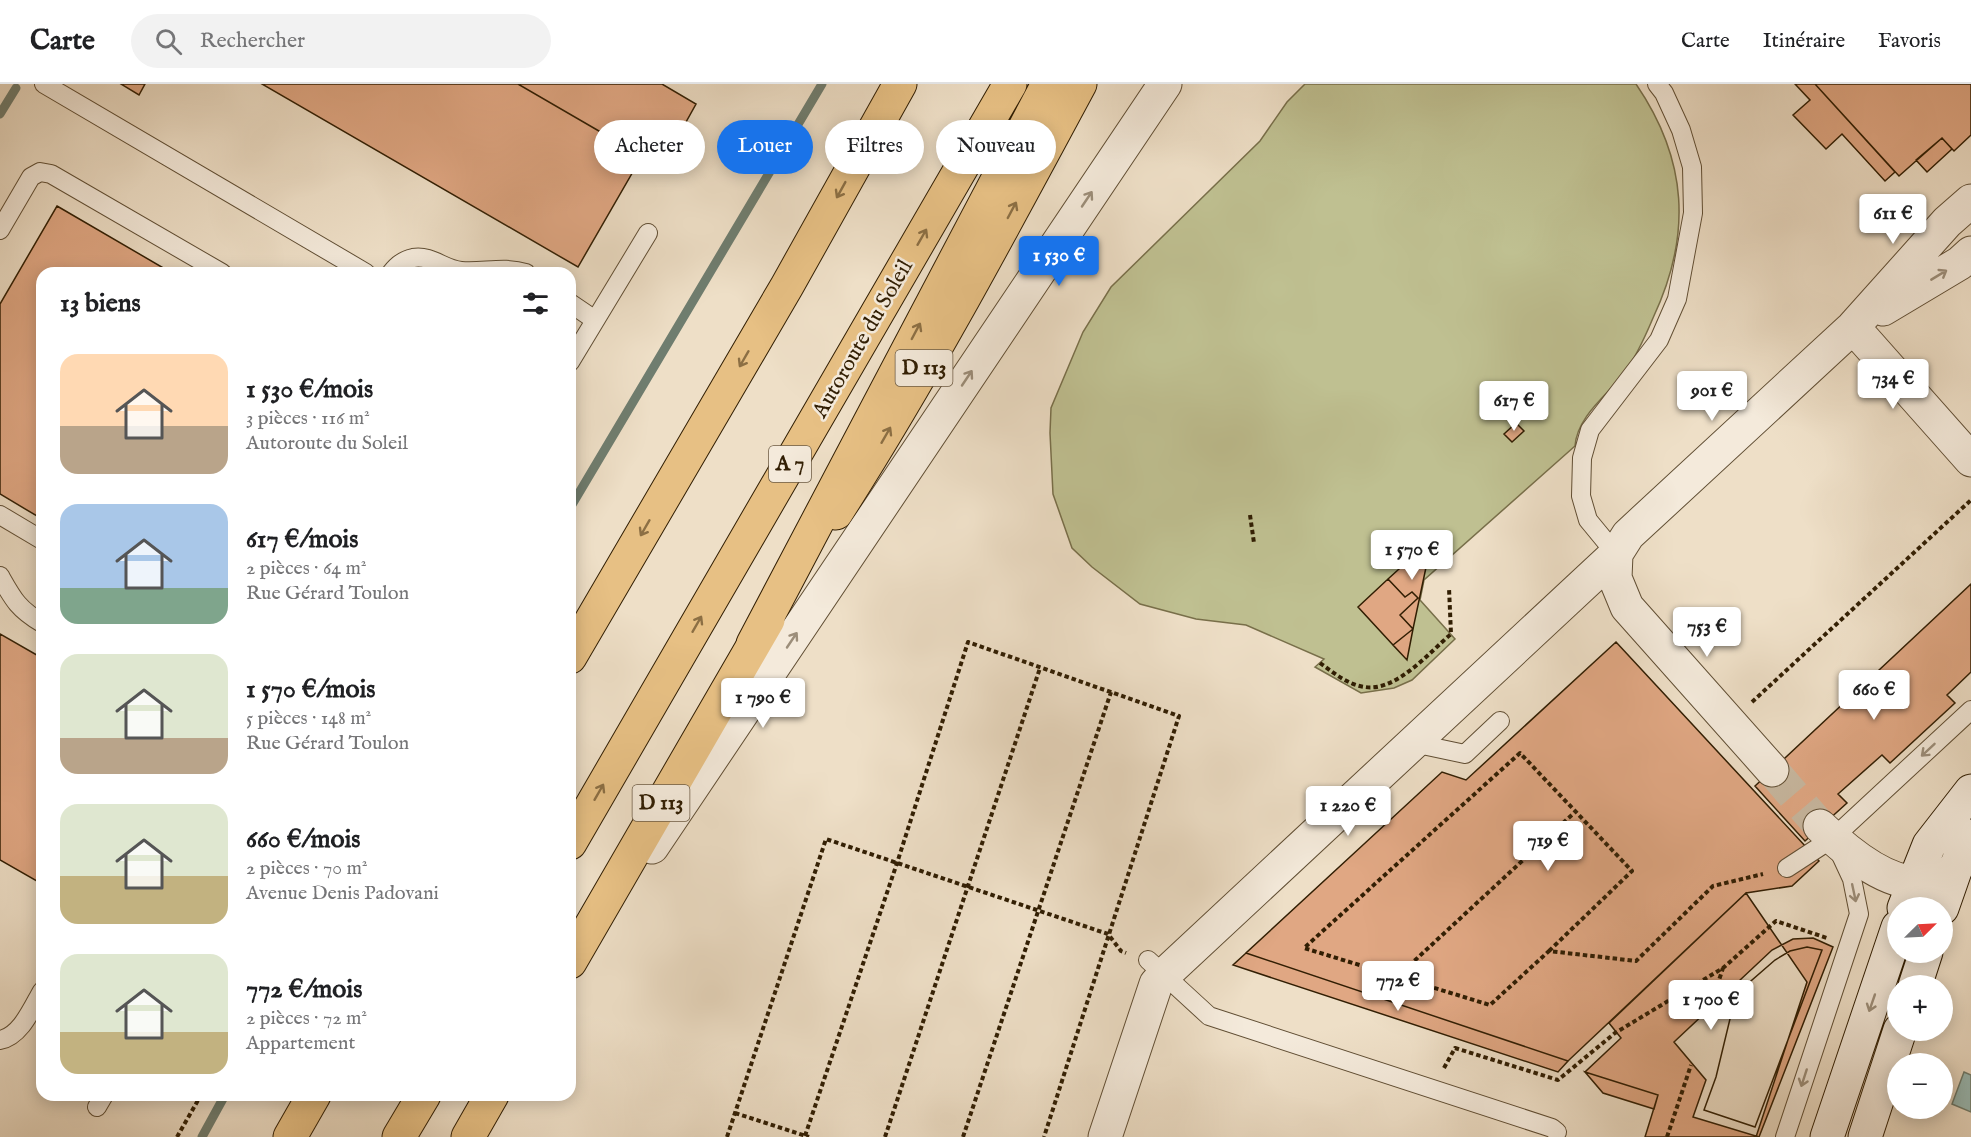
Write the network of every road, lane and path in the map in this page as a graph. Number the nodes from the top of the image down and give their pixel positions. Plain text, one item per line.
1 (44, 84) edge
2 (900, 84) edge
3 (1010, 84) edge
4 (1048, 84) edge
5 (1080, 84) edge
6 (1165, 84) edge
7 (1658, 84) edge
8 (1971, 201) edge
9 (0, 230) edge
10 (648, 233) dead end
11 (1971, 253) edge
12 (212, 267) edge
13 (356, 267) edge
14 (395, 267) edge
15 (446, 267) edge
16 (576, 307) edge
17 (595, 320) junction
18 (1853, 327) junction
19 (576, 352) edge
20 (1971, 460) edge
21 (1971, 500) edge
22 (0, 515) edge
23 (1250, 515) dead end
24 (36, 536) edge
25 (1254, 543) dead end
26 (1616, 554) junction
27 (0, 576) edge
28 (1449, 588) dead end
29 (36, 620) edge
30 (753, 644) junction
31 (576, 647) edge
32 (1320, 663) dead end
33 (1040, 668) junction
34 (1111, 693) junction
35 (1971, 710) edge
36 (1500, 721) dead end
37 (1729, 722) junction
38 (1413, 743) junction
39 (1772, 770) tunnel mouth
40 (1971, 791) edge
41 (1575, 812) junction
42 (1827, 832) junction
43 (576, 833) edge
44 (1971, 836) edge
45 (897, 862) junction
46 (1787, 868) joint
47 (1956, 868) junction
48 (968, 886) junction
49 (1908, 895) edge
50 (1946, 897) edge
51 (1038, 911) junction
52 (1769, 927) dead end
53 (1108, 934) junction
54 (1549, 951) junction
55 (576, 952) edge
56 (576, 958) edge
57 (1887, 960) edge
58 (1156, 967) junction
59 (1723, 968) junction
60 (1398, 976) junction
61 (36, 1001) edge
62 (1710, 1007) dead end
63 (0, 1040) edge
64 (1896, 1041) edge
65 (1691, 1065) dead end
66 (1434, 1088) junction
67 (198, 1101) edge
68 (311, 1101) edge
69 (420, 1101) edge
70 (489, 1101) edge
71 (735, 1113) junction
72 (1557, 1132) dead end
73 (807, 1136) edge
74 (177, 1137) edge
75 (290, 1137) edge
76 (399, 1137) edge
77 (468, 1137) edge
78 (727, 1137) edge
79 (885, 1137) edge
80 (963, 1137) edge
81 (1044, 1137) edge
82 (1105, 1137) edge
83 (1667, 1137) edge
84 (1785, 1137) edge
85 (1827, 1137) edge
86 (1865, 1137) edge

1 - 13 lane
2 -> 31 main road
43 -> 3 main road, Autoroute du Soleil / A 7
30 -> 4 main road
30 -> 5 main road, D 113
56 -> 6 street
7 - 26 lane
8 - 18 street
9 - 12 lane
10 - 17 lane
18 -> 11 street
14 - 15 lane
16 - 17 lane
17 - 19 lane
18 - 20 street
18 - 26 street
21 - 37 path
22 - 24 lane
23 - 25 path
26 - 37 street
26 - 38 street
27 - 29 lane
28 - 32 path
30 - 55 main road, D 113
33 - 34 path
33 - 45 path
33 - 48 path
34 - 51 path
34 - 53 path
35 -> 42 lane
36 - 38 lane
37 - 39 street
38 - 58 street
40 - 49 street
41 - 54 path
41 - 60 path
41 - 60 path
42 - 46 lane
42 - 49 street
42 -> 84 lane
44 - 47 street
45 - 48 path
45 - 71 path
45 - 73 path
46 - 54 path
47 - 49 street
47 - 50 street
48 - 51 path
48 - 79 path
51 - 53 path
51 - 80 path
52 - 59 path
53 - 58 path
53 - 81 path
54 - 60 path
57 -> 85 street
58 - 66 lane
58 - 82 street
59 - 62 path
59 - 66 path
61 - 63 lane
64 - 86 street
65 - 83 path
66 - 72 lane
67 - 74 path
68 - 75 main road
69 - 76 main road
70 - 77 main road
71 - 73 path
71 - 78 path

